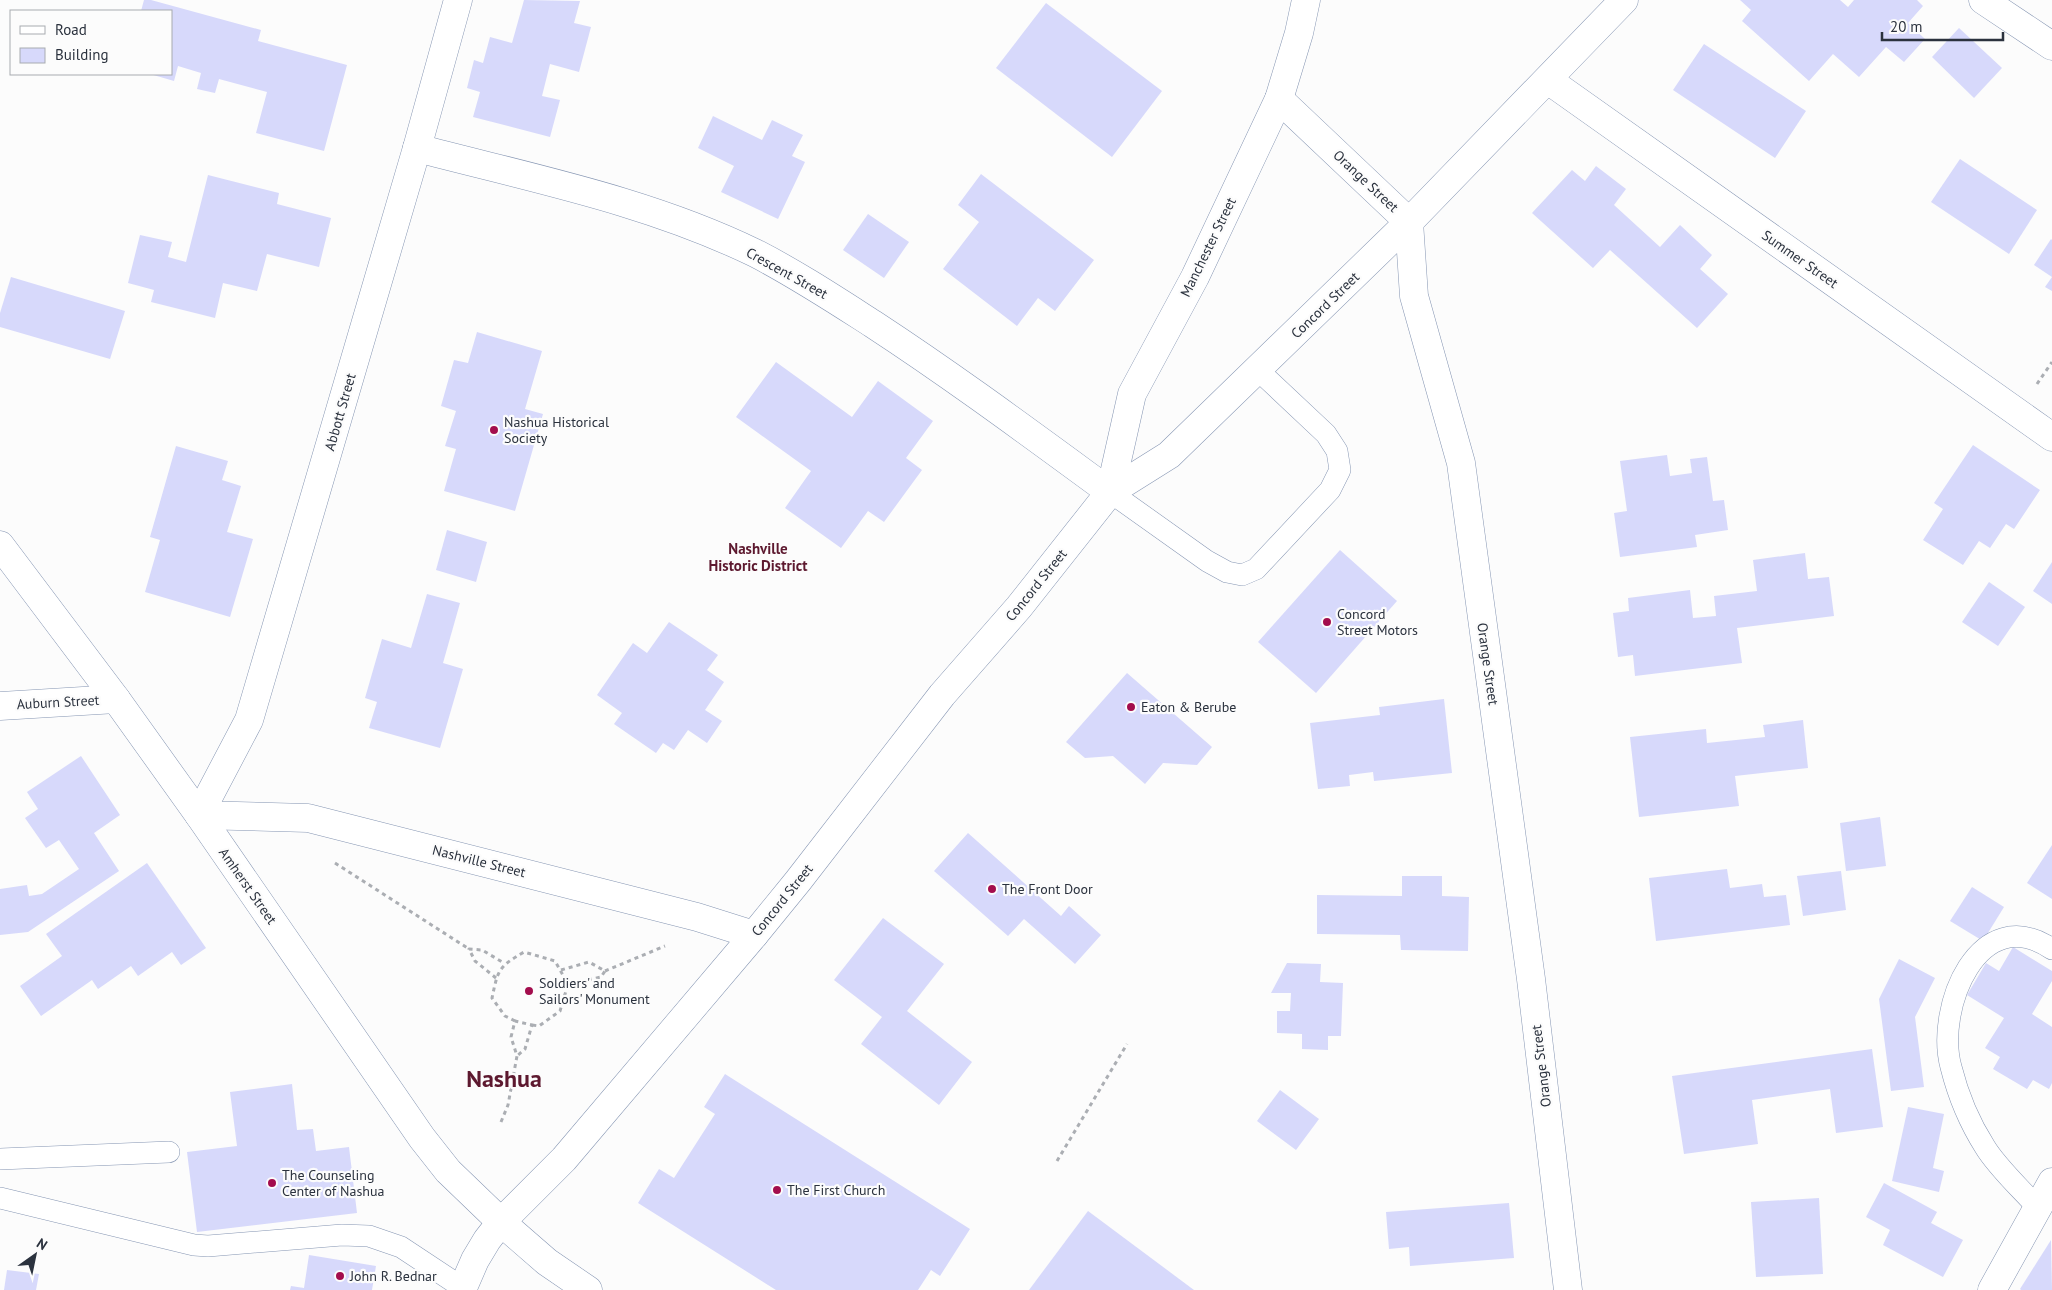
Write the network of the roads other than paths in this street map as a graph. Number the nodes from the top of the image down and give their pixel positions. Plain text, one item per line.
1 (458, 0) edge
2 (1306, 0) edge
3 (1624, 0) edge
4 (1983, 0) edge
5 (2052, 46) edge
6 (1548, 80) junction
7 (1279, 98) junction
8 (417, 148) junction
9 (1409, 222) junction
10 (1258, 370) junction
11 (2052, 437) edge
12 (1110, 492) junction
13 (0, 545) edge
14 (116, 699) junction
15 (0, 706) edge
16 (199, 815) junction
17 (754, 934) junction
18 (2052, 949) edge
19 (169, 1152) dead end
20 (0, 1159) edge
21 (2052, 1182) edge
22 (0, 1198) edge
23 (2038, 1207) junction
24 (501, 1222) junction
25 (463, 1289) edge
26 (588, 1290) edge
27 (1568, 1290) edge
28 (1992, 1290) edge

1 - 8 street, Abbott Street
2 - 7 street, Manchester Street
3 - 6 street, Concord Street
4 - 5 street
6 - 9 street, Concord Street
6 - 11 street, Summer Street
7 - 9 street, Orange Street
7 - 12 street, Manchester Street
8 - 12 street, Crescent Street
8 - 16 street, Abbott Street
9 - 10 street, Concord Street
9 - 27 street, Orange Street
10 - 12 street, Concord Street
10 - 12 lane
12 - 17 street, Concord Street
13 - 14 street, Amherst Street
14 - 15 street, Auburn Street
14 - 16 street, Amherst Street
16 - 17 street, Nashville Street
16 - 24 street, Amherst Street
17 - 24 street, Concord Street
18 - 23 lane
19 - 20 lane
21 - 23 street
22 - 25 lane
23 - 28 street
24 - 25 street, Concord Street
24 - 26 street, Amherst Street

